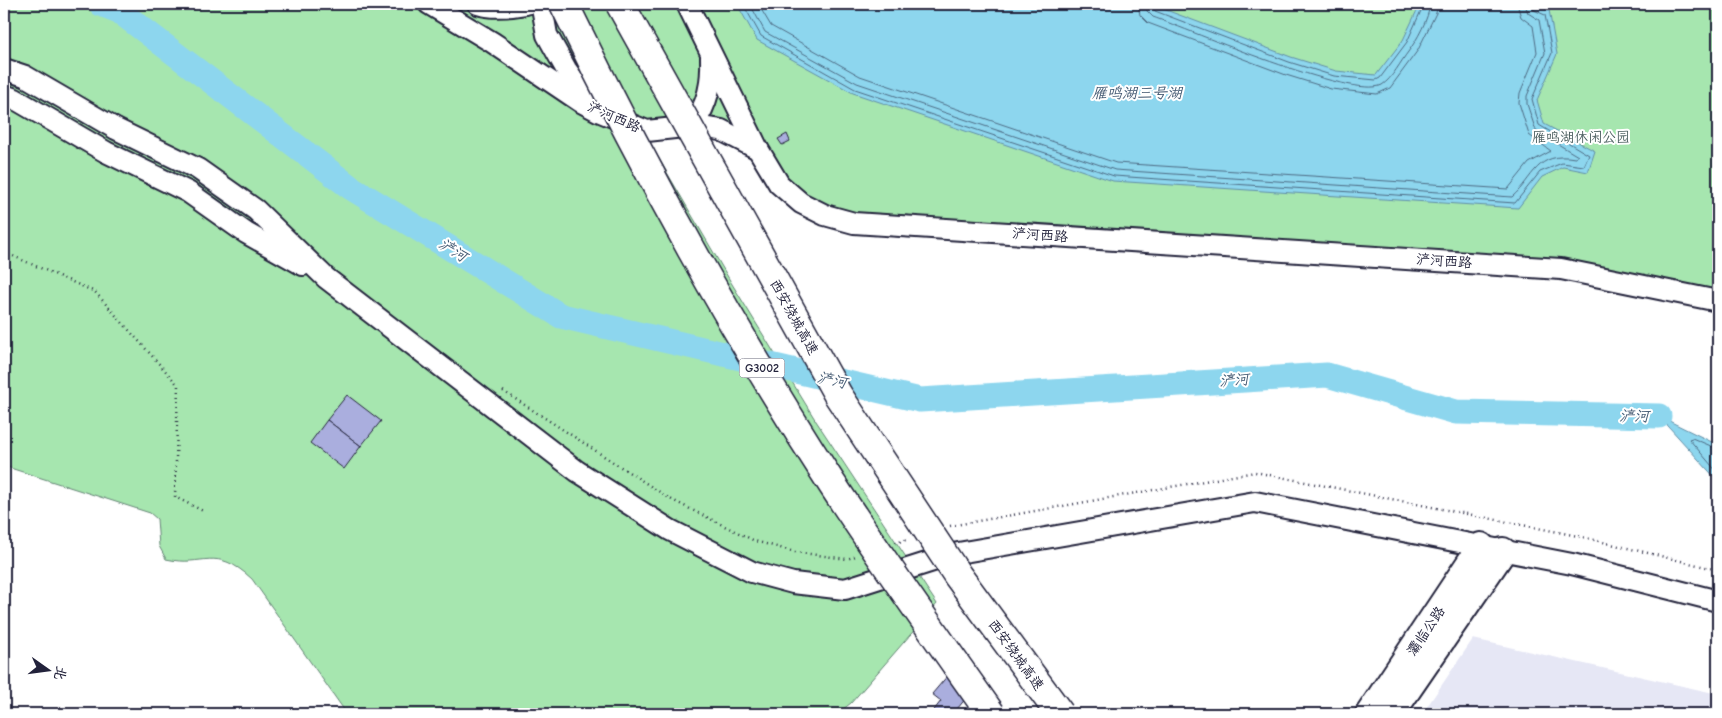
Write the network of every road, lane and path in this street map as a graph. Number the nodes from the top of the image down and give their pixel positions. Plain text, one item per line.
1 (429, 4) edge
2 (478, 4) edge
3 (526, 4) edge
4 (544, 4) edge
5 (564, 4) edge
6 (620, 4) edge
7 (687, 4) edge
8 (710, 52) junction
9 (4, 69) edge
10 (4, 95) edge
11 (598, 111) junction
12 (693, 126) junction
13 (758, 149) junction
14 (4, 252) edge
15 (326, 278) junction
16 (1718, 301) edge
17 (498, 388) dead end
18 (203, 511) dead end
19 (953, 525) dead end
20 (944, 528) dead end
21 (918, 536) dead end
22 (891, 544) dead end
23 (1492, 548) junction
24 (865, 553) dead end
25 (1718, 601) edge
26 (991, 714) edge
27 (1060, 714) edge
28 (1369, 714) edge
29 (1391, 714) edge

1 - 11 street, 浐河西路
2 - 3 street
4 - 11 street
5 - 26 highway, G3002, bridge
6 - 27 highway, 西安绕城高速, bridge
7 - 8 street
8 - 12 street
8 - 13 street
9 - 15 street
10 - 15 street
11 - 12 street, 浐河西路
12 - 13 street, 浐河西路
13 - 16 street, 浐河西路
14 - 18 path
15 - 23 street
17 - 24 path
19 - 20 path
21 - 22 path
23 - 25 street
23 - 28 main road, 灞临公路
23 - 29 main road, 灞临公路

